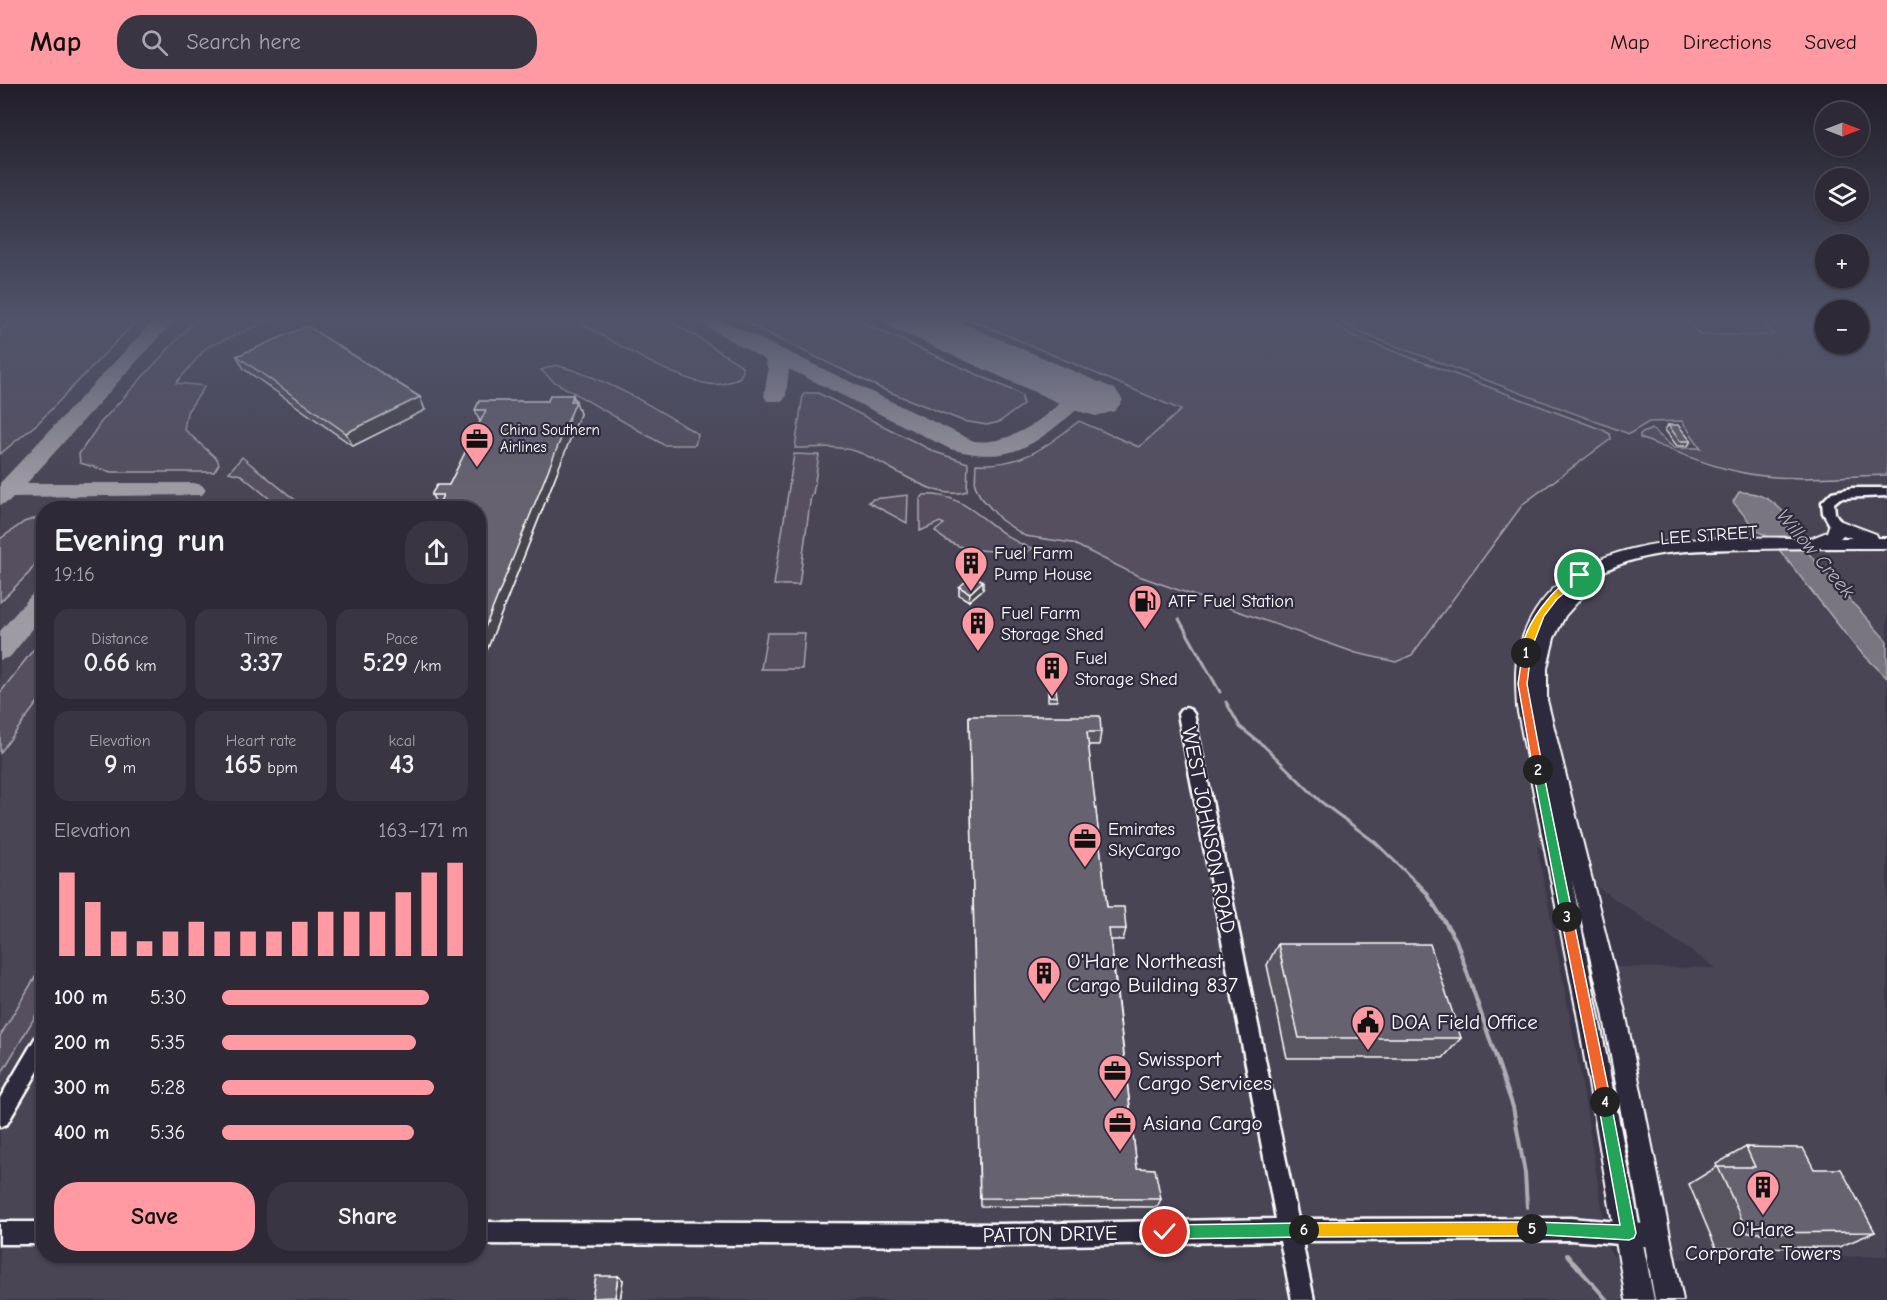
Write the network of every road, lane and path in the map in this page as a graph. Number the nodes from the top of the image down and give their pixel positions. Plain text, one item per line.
1 (1887, 492) edge
2 (1836, 524) junction
3 (1887, 541) edge
4 (1806, 546) junction
5 (1777, 547) junction
6 (1887, 552) edge
7 (1186, 714) dead end
8 (36, 1056) edge
9 (0, 1117) edge
10 (1289, 1230) junction
11 (0, 1233) edge
12 (36, 1233) edge
13 (486, 1233) edge
14 (1629, 1233) junction
15 (1657, 1236) junction
16 (1303, 1300) edge
17 (1640, 1300) edge
18 (1669, 1300) edge

1 - 2 street
2 - 3 main road
2 - 4 main road
3 - 4 main road, LEE STREET
4 - 5 main road, LEE STREET
4 - 6 main road, LEE STREET
5 - 14 main road, LEE STREET
5 - 15 main road, LEE STREET
7 - 10 street, WEST JOHNSON ROAD
8 - 9 street
10 - 13 street, PATTON DRIVE
10 - 14 street, PATTON DRIVE
10 - 16 street, WEST JOHNSON ROAD
11 - 12 street
14 - 15 street, PATTON DRIVE
14 - 17 main road, LEE STREET
15 - 18 main road, LEE STREET

